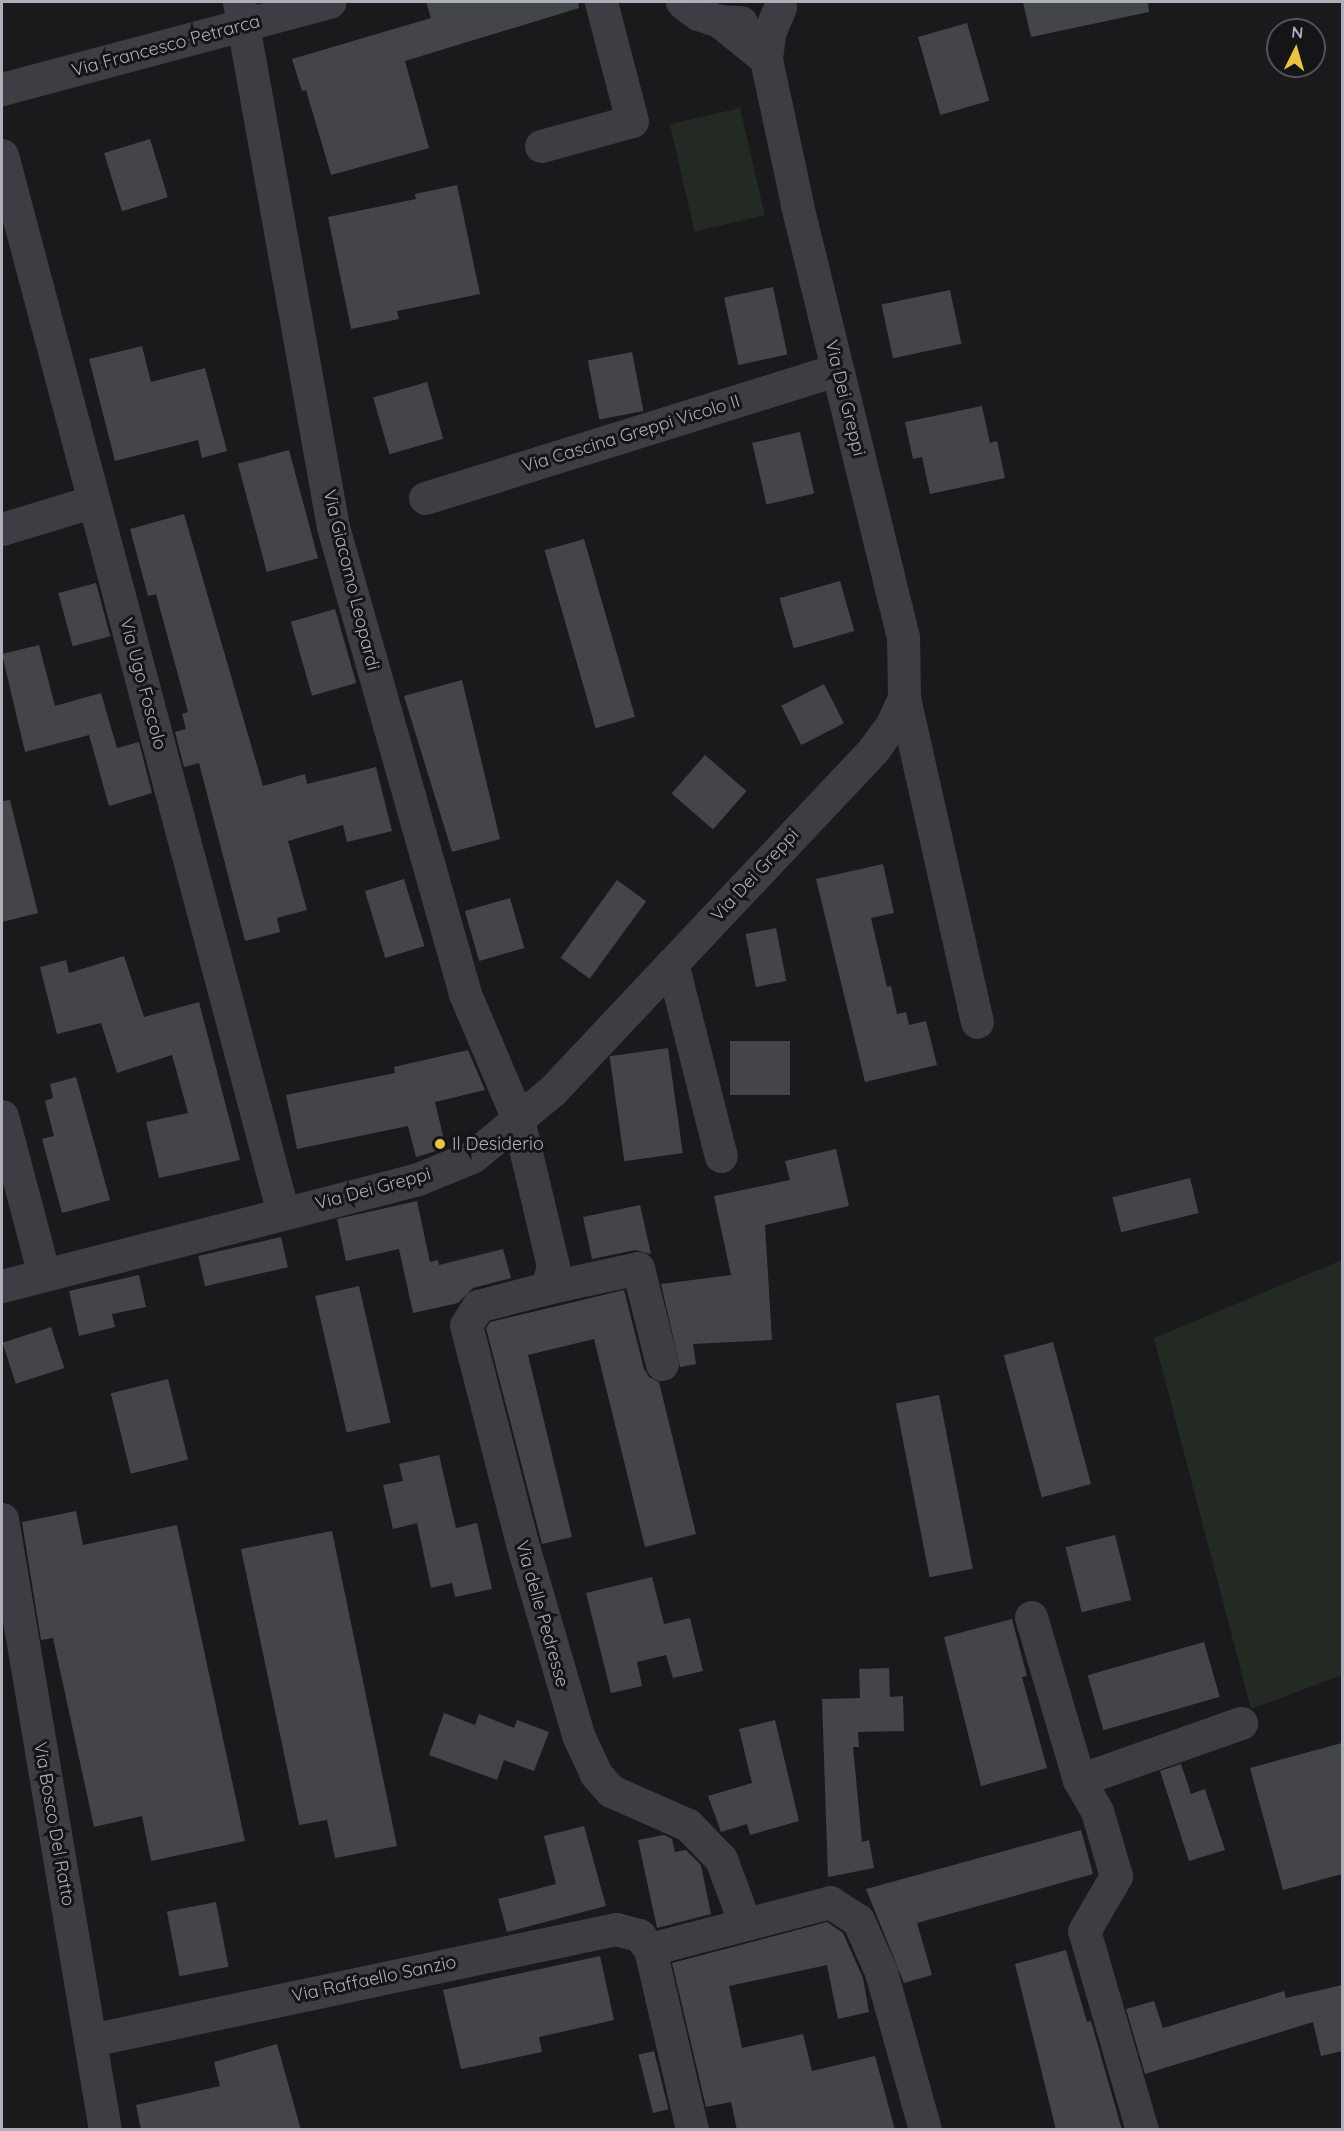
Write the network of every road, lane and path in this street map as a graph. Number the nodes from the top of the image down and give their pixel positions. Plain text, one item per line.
1 (330, 2) edge
2 (601, 2) edge
3 (682, 2) edge
4 (783, 4) edge
5 (242, 13) edge
6 (718, 21) junction
7 (766, 59) junction
8 (2, 89) edge
9 (540, 146) dead end
10 (2, 155) edge
11 (837, 370) junction
12 (425, 498) dead end
13 (94, 501) junction
14 (2, 529) edge
15 (904, 698) junction
16 (672, 963) junction
17 (977, 1022) dead end
18 (2, 1116) edge
19 (518, 1119) junction
20 (721, 1156) dead end
21 (283, 1213) junction
22 (44, 1275) junction
23 (2, 1286) edge
24 (547, 1288) junction
25 (662, 1364) dead end
26 (2, 1519) edge
27 (1031, 1617) dead end
28 (1241, 1723) dead end
29 (1079, 1780) junction
30 (745, 1924) junction
31 (650, 1949) junction
32 (91, 2040) junction
33 (105, 2130) edge
34 (692, 2130) edge
35 (925, 2130) edge
36 (1142, 2130) edge

1 - 5 street, Via Francesco Petrarca
2 - 9 street
3 - 6 street
4 - 6 street
4 - 7 street
5 - 8 street, Via Francesco Petrarca
5 - 19 street, Via Giacomo Leopardi
6 - 7 street
7 - 11 street, Via Dei Greppi
10 - 13 street, Via Ugo Foscolo
11 - 12 street, Via Cascina Greppi Vicolo II
11 - 15 street, Via Dei Greppi
13 - 14 street
13 - 21 street, Via Ugo Foscolo
15 - 16 street, Via Dei Greppi
15 - 17 street
16 - 19 street, Via Dei Greppi
16 - 20 street
18 - 22 street
19 - 21 street, Via Dei Greppi
19 - 24 street
21 - 22 street, Via Dei Greppi
22 - 23 street, Via Dei Greppi
24 - 25 street, Via delle Pedresse
24 - 30 street, Via delle Pedresse
26 - 32 street, Via Bosco Del Ratto
27 - 29 street
28 - 29 street
29 - 36 street
30 - 31 street
30 - 35 street
31 - 32 street, Via Raffaello Sanzio
31 - 34 street
32 - 33 street, Via Bosco Del Ratto

